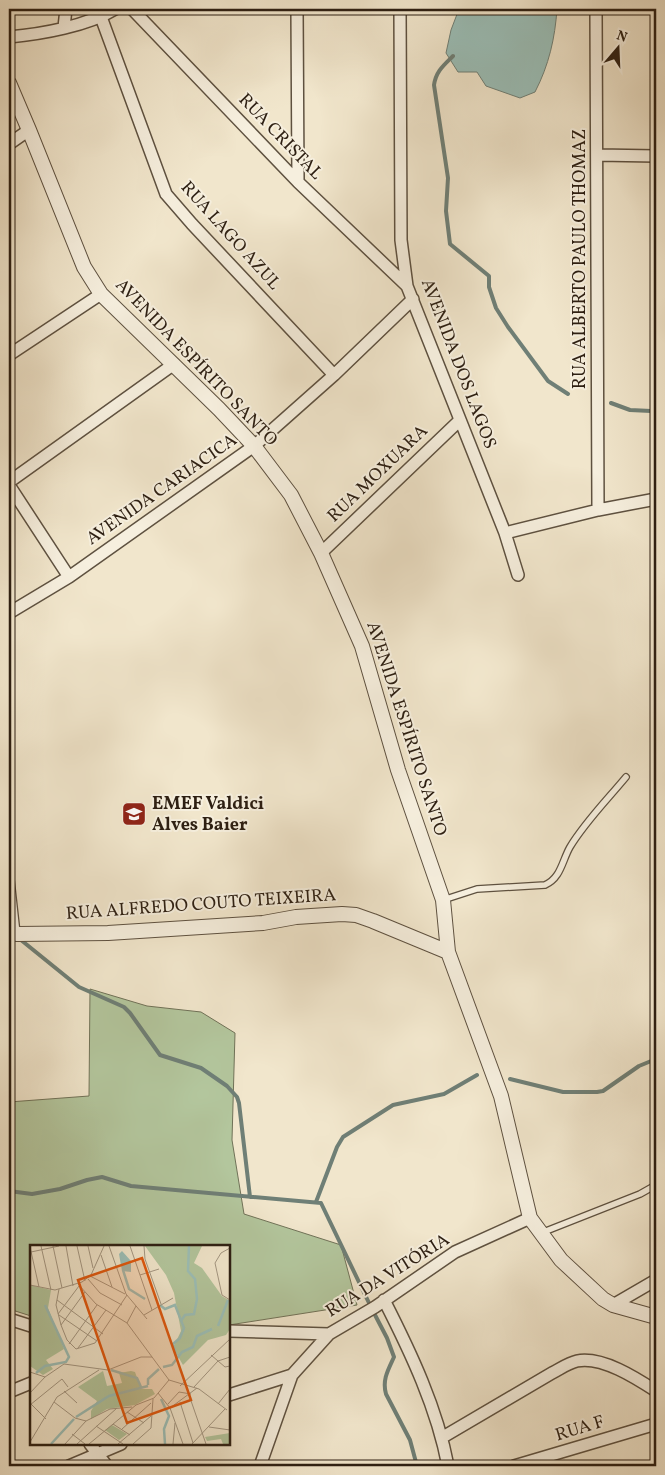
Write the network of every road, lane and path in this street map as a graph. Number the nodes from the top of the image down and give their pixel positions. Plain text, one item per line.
1 (66, 9) edge
2 (115, 9) edge
3 (132, 9) edge
4 (297, 9) edge
5 (400, 9) edge
6 (596, 9) edge
7 (102, 17) junction
8 (64, 27) junction
9 (9, 37) edge
10 (9, 83) edge
11 (29, 130) junction
12 (9, 144) edge
13 (598, 155) junction
14 (656, 156) edge
15 (298, 182) junction
16 (407, 286) junction
17 (102, 294) junction
18 (413, 299) junction
19 (9, 355) edge
20 (174, 364) junction
21 (334, 375) junction
22 (460, 420) junction
23 (254, 446) junction
24 (9, 484) edge
25 (656, 499) edge
26 (598, 510) junction
27 (505, 533) junction
28 (321, 553) junction
29 (518, 575) dead end
30 (69, 577) junction
31 (9, 613) edge
32 (626, 777) dead end
33 (9, 862) edge
34 (443, 900) junction
35 (13, 933) edge
36 (448, 952) junction
37 (656, 1185) edge
38 (530, 1218) junction
39 (540, 1234) junction
40 (656, 1280) edge
41 (384, 1300) junction
42 (613, 1304) junction
43 (656, 1316) edge
44 (9, 1319) edge
45 (30, 1326) edge
46 (230, 1331) edge
47 (329, 1334) junction
48 (292, 1375) junction
49 (30, 1383) edge
50 (656, 1391) edge
51 (9, 1392) edge
52 (230, 1395) edge
53 (656, 1424) edge
54 (442, 1437) junction
55 (91, 1445) edge
56 (118, 1445) edge
57 (99, 1454) junction
58 (558, 1454) junction
59 (69, 1466) edge
60 (108, 1466) edge
61 (260, 1466) edge
62 (448, 1466) edge
63 (514, 1466) edge
64 (558, 1466) edge

1 - 8 street
2 - 7 street
3 - 15 street, RUA CRISTAL
4 - 15 street
5 - 16 street, AVENIDA DOS LAGOS
6 - 13 street, RUA ALBERTO PAULO THOMAZ
7 - 8 street
7 - 21 street, RUA LAGO AZUL
8 - 9 street
10 - 11 street, AVENIDA ESPÍRITO SANTO
11 - 12 street
11 - 17 street, AVENIDA ESPÍRITO SANTO
13 - 14 street
13 - 26 street, RUA ALBERTO PAULO THOMAZ
15 - 16 street, RUA CRISTAL
16 - 18 street, AVENIDA DOS LAGOS
17 - 19 street
17 - 20 street, AVENIDA ESPÍRITO SANTO
18 - 21 street, AVENIDA CARIACICA
18 - 22 street, AVENIDA DOS LAGOS
20 - 23 street, AVENIDA ESPÍRITO SANTO
20 - 24 street
21 - 23 street, AVENIDA CARIACICA
22 - 27 street, AVENIDA DOS LAGOS
22 - 28 street, RUA MOXUARA
23 - 28 street, AVENIDA ESPÍRITO SANTO
23 - 30 street, AVENIDA CARIACICA
24 - 30 street
25 - 26 street
26 - 27 street
27 - 29 street, AVENIDA DOS LAGOS
28 - 34 street, AVENIDA ESPÍRITO SANTO
30 - 31 street, AVENIDA CARIACICA
32 - 34 lane
33 - 35 lane
34 - 36 street, AVENIDA ESPÍRITO SANTO
35 - 36 street, RUA ALFREDO COUTO TEIXEIRA
36 - 38 street, AVENIDA ESPÍRITO SANTO
37 - 39 lane
38 - 39 street, AVENIDA ESPÍRITO SANTO
38 - 41 street, RUA DA VITÓRIA
39 - 42 street, AVENIDA ESPÍRITO SANTO
40 - 42 street
41 - 47 street, RUA DA VITÓRIA
41 - 54 street
42 - 43 street, AVENIDA ESPÍRITO SANTO
44 - 45 street
46 - 47 street, RUA DA VITÓRIA
47 - 48 street
48 - 52 street
48 - 61 street
49 - 51 street
50 - 54 street
53 - 58 street, RUA F
54 - 62 street
55 - 57 street
56 - 57 street
57 - 59 street
57 - 60 street
58 - 63 street, RUA F
58 - 64 street

